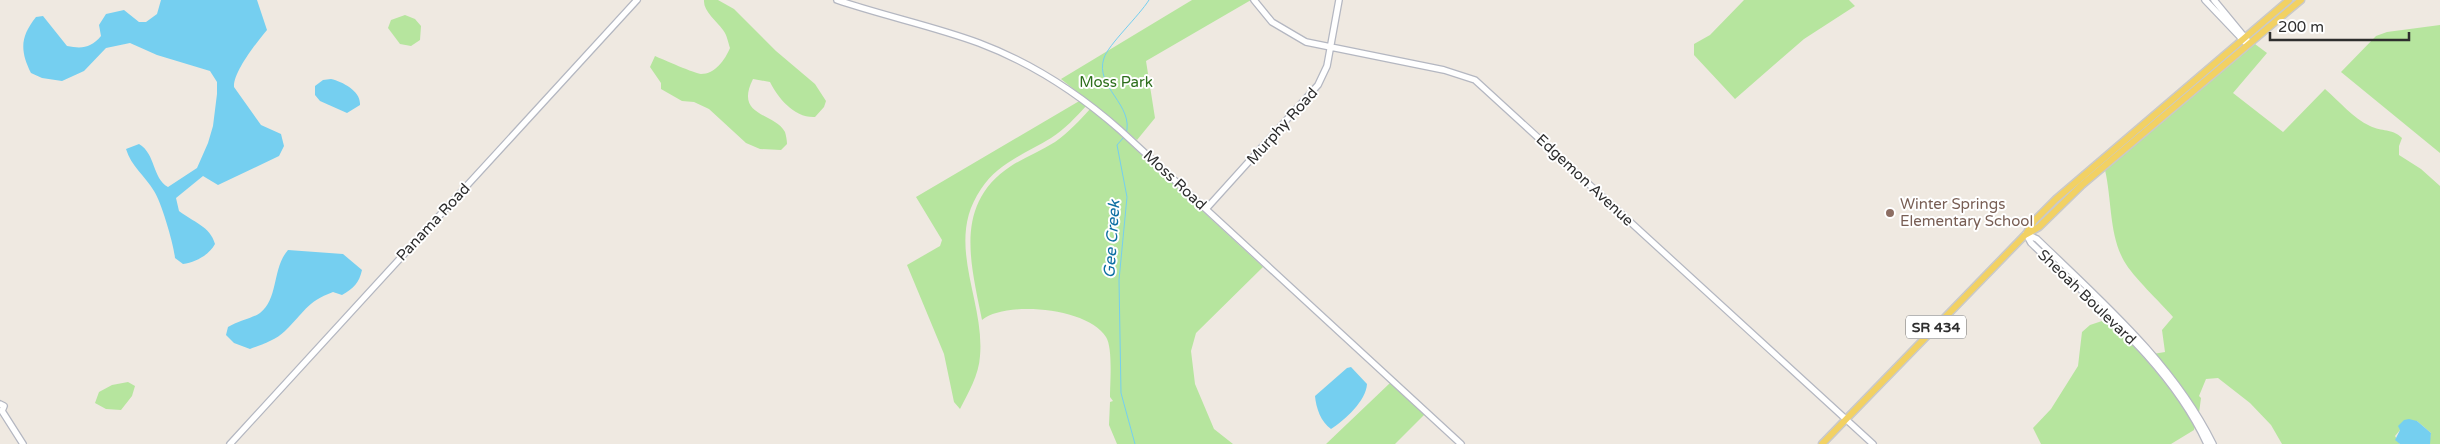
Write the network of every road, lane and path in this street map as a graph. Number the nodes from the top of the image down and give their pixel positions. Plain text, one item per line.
1 (637, 0) edge
2 (837, 0) edge
3 (1254, 0) edge
4 (1339, 0) edge
5 (2205, 0) edge
6 (2214, 0) edge
7 (2289, 0) edge
8 (2301, 0) edge
9 (2243, 38) junction
10 (2249, 44) junction
11 (1330, 48) junction
12 (2168, 102) junction
13 (2160, 119) junction
14 (1206, 209) junction
15 (2026, 234) junction
16 (0, 404) edge
17 (1, 411) edge
18 (1846, 419) junction
19 (23, 444) edge
20 (230, 444) edge
21 (1461, 444) edge
22 (1822, 444) edge
23 (1873, 444) edge
24 (2207, 444) edge
25 (2213, 444) edge

1 - 20 street, Panama Road
2 - 14 street, Moss Road
3 - 11 street, Edgemon Avenue
4 - 11 street, Murphy Road
5 - 9 street
6 - 9 street
7 - 9 main road, SR 434
8 - 10 main road, SR 434
9 - 10 street
9 - 12 main road, SR 434
10 - 13 main road, SR 434
11 - 14 street, Murphy Road
11 - 18 street, Edgemon Avenue
12 - 13 main road
12 - 15 main road, SR 434
13 - 15 main road, SR 434
14 - 21 street, Moss Road
15 - 18 main road, SR 434
15 - 24 street, Sheoah Boulevard
15 - 25 street, Sheoah Boulevard
16 - 17 street
17 - 19 street
18 - 22 main road, SR 434
18 - 23 street, Edgemon Avenue

